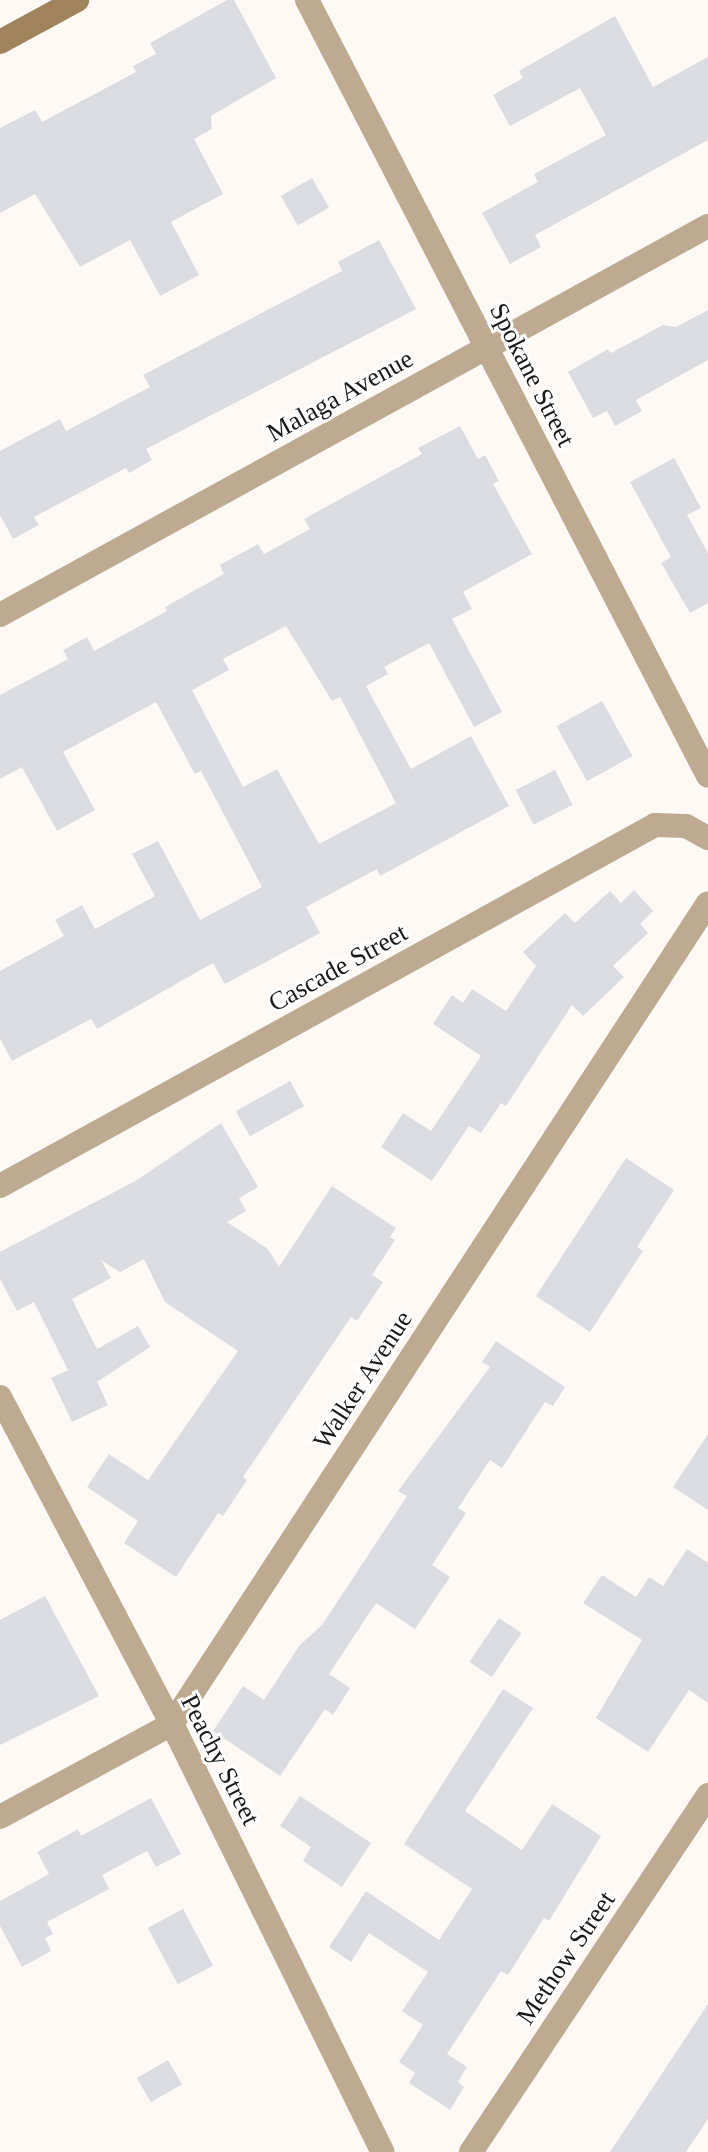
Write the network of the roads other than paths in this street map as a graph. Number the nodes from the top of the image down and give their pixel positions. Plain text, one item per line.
1 (77, 0) edge
2 (307, 0) edge
3 (0, 42) edge
4 (708, 226) edge
5 (486, 348) junction
6 (0, 615) edge
7 (708, 776) edge
8 (708, 838) edge
9 (708, 903) edge
10 (0, 1186) edge
11 (0, 1397) edge
12 (172, 1724) junction
13 (708, 1795) edge
14 (0, 1817) edge
15 (383, 2152) edge
16 (471, 2152) edge

1 - 3 street
2 - 5 street, Spokane Street
4 - 5 street, Malaga Avenue
5 - 6 street, Malaga Avenue
5 - 7 street, Spokane Street
8 - 10 street, Cascade Street
9 - 12 street, Walker Avenue
11 - 12 street, Peachy Street
12 - 14 street, Walker Avenue
12 - 15 street, Peachy Street
13 - 16 street, Methow Street

